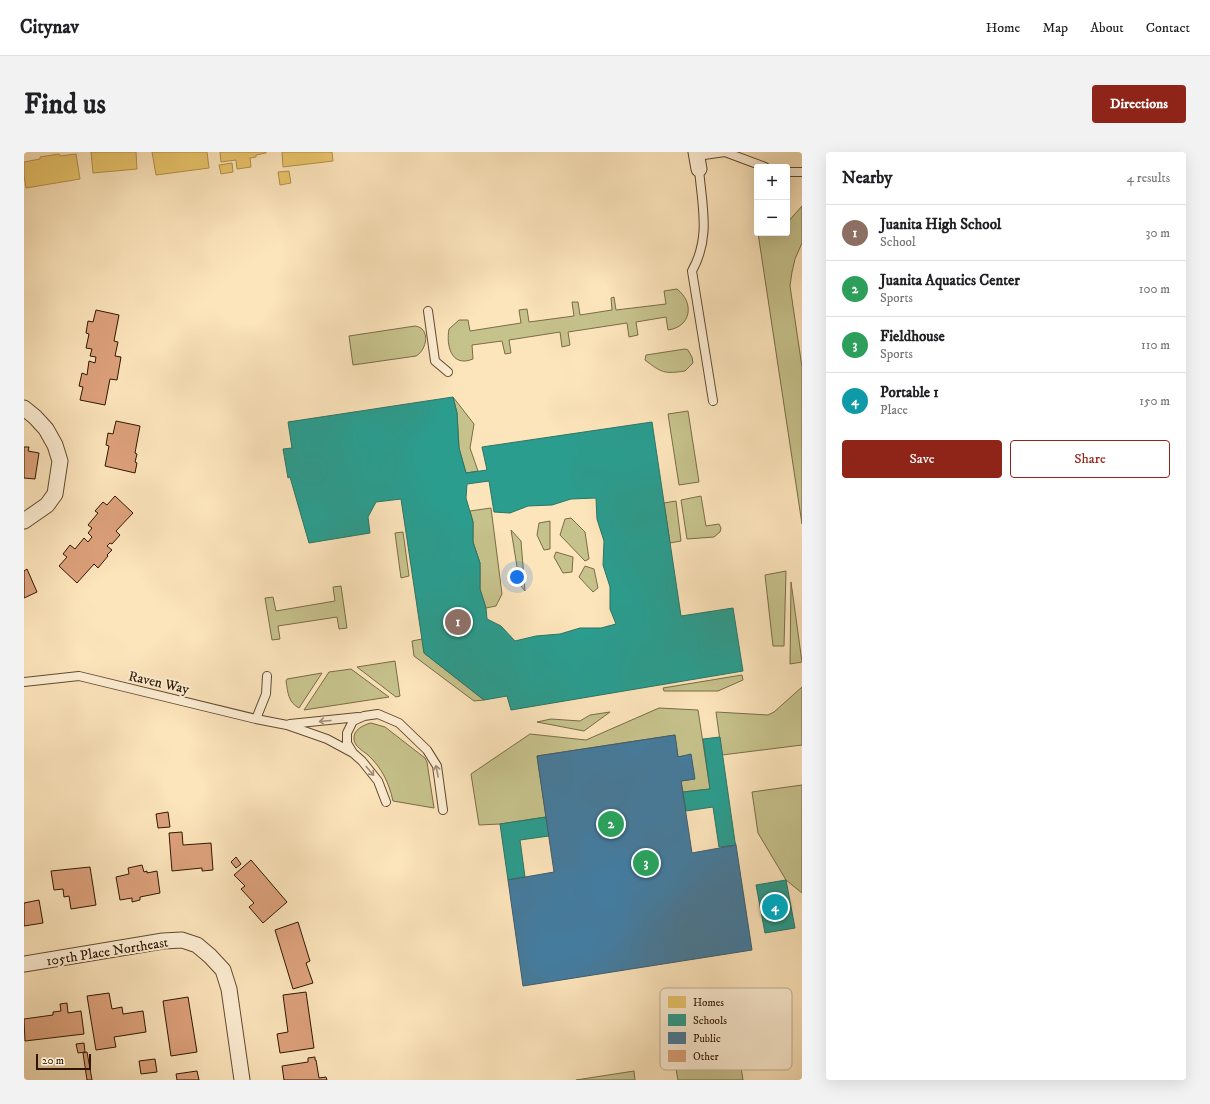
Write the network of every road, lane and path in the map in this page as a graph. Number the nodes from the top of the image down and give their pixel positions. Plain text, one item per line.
1 (697, 159) edge
2 (757, 164) edge
3 (790, 172) edge
4 (802, 172) edge
5 (428, 311) dead end
6 (448, 372) dead end
7 (713, 401) dead end
8 (24, 408) edge
9 (24, 521) edge
10 (267, 676) dead end
11 (24, 682) edge
12 (364, 716) junction
13 (256, 719) junction
14 (287, 725) junction
15 (352, 753) junction
16 (386, 802) dead end
17 (443, 810) dead end
18 (24, 964) edge
19 (242, 1080) edge

1 - 2 lane
1 - 7 lane
3 - 4 lane
5 - 6 lane
8 - 9 street
10 - 13 lane
11 - 13 lane, Raven Way
12 -> 14 lane
12 - 15 lane
17 -> 12 lane
13 - 14 lane, Raven Way
14 - 15 lane
15 -> 16 lane
18 - 19 street, 105th Place Northeast

